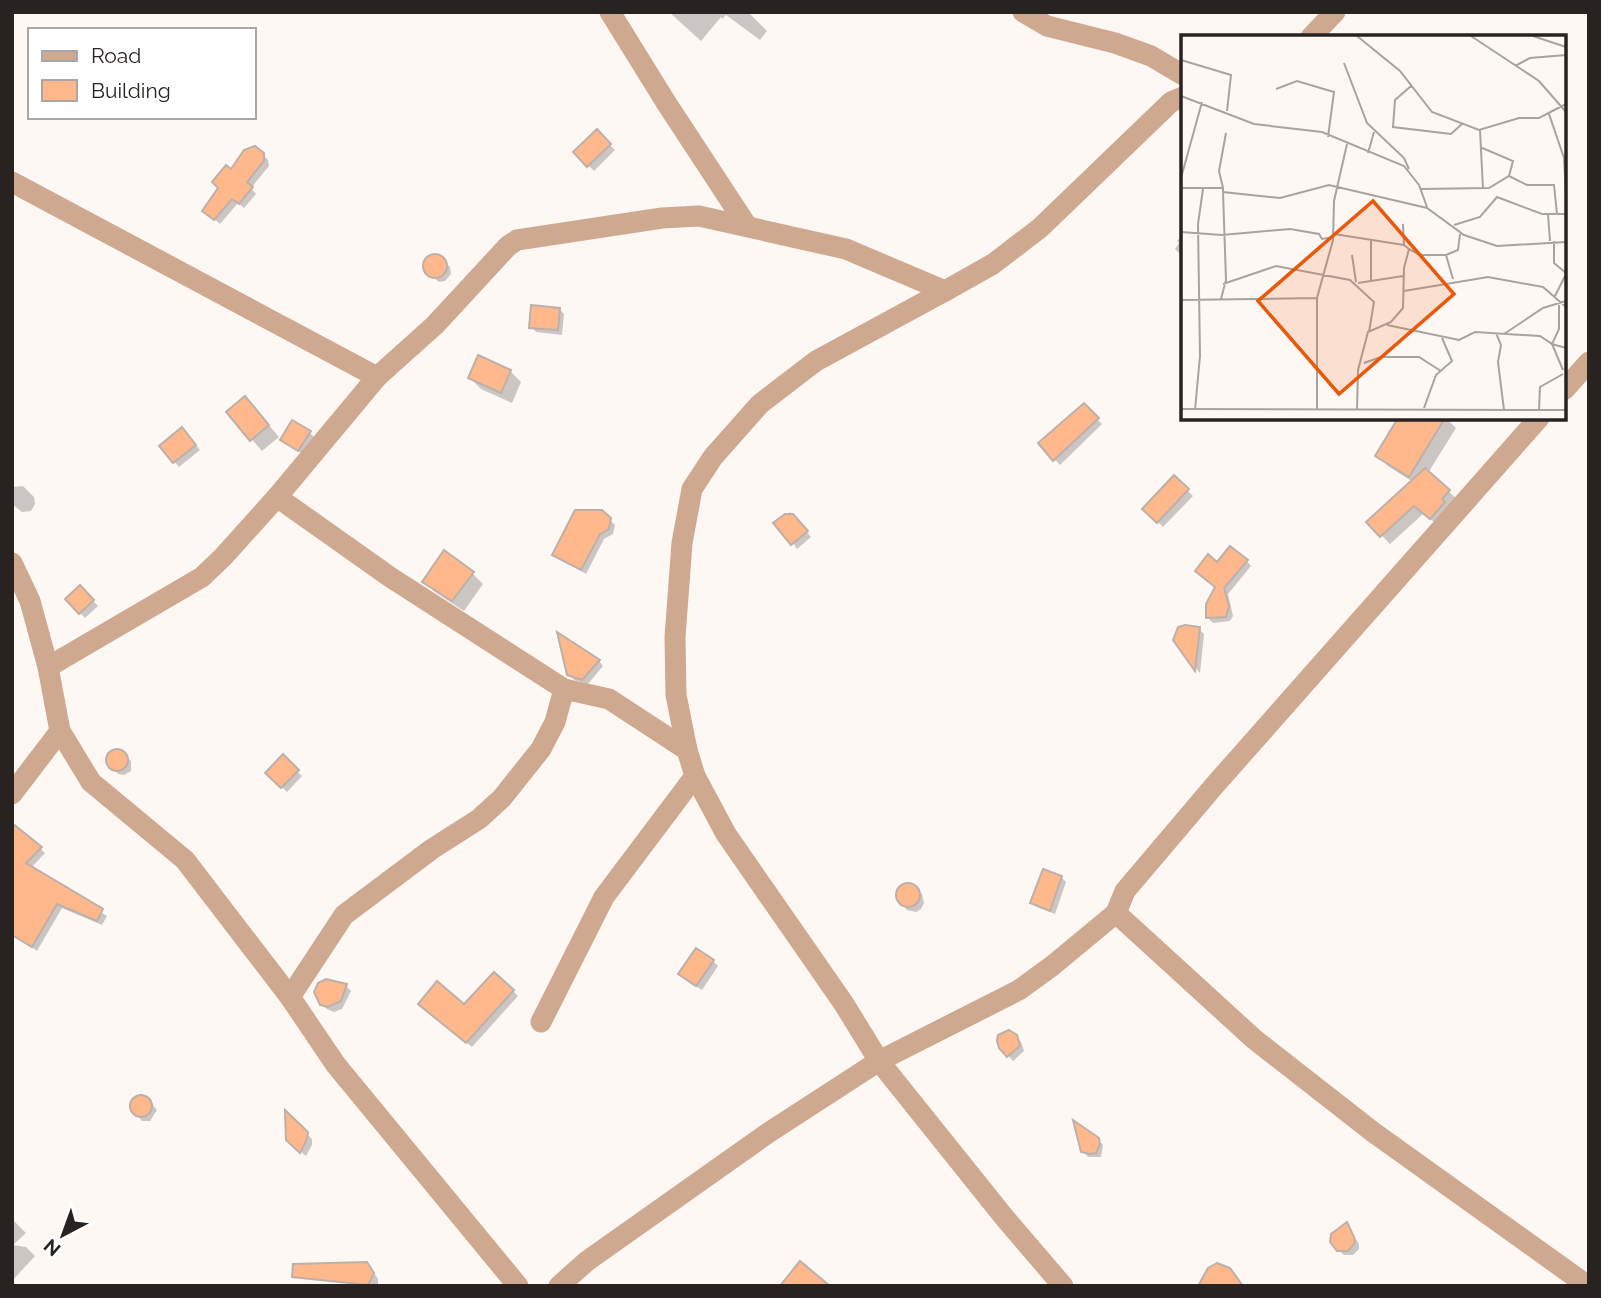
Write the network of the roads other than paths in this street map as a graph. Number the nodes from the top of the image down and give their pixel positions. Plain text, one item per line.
1 (610, 12) edge
2 (1023, 12) edge
3 (1335, 12) edge
4 (1313, 35) edge
5 (1181, 74) edge
6 (1181, 98) edge
7 (12, 182) edge
8 (747, 226) junction
9 (945, 291) junction
10 (1589, 362) edge
11 (377, 377) junction
12 (1566, 388) edge
13 (1537, 420) edge
14 (277, 497) junction
15 (12, 563) edge
16 (48, 667) junction
17 (564, 689) junction
18 (60, 731) junction
19 (687, 750) junction
20 (695, 776) junction
21 (12, 794) edge
22 (1116, 913) junction
23 (289, 997) junction
24 (541, 1022) dead end
25 (879, 1061) junction
26 (518, 1286) edge
27 (559, 1286) edge
28 (1063, 1286) edge
29 (1588, 1286) edge

1 - 8 street
2 - 5 street
3 - 4 street
6 - 9 street
7 - 11 street
8 - 9 street
8 - 11 street
9 - 19 street
10 - 12 street
11 - 14 street
13 - 22 street
14 - 16 street
14 - 17 street
15 - 16 street
16 - 18 street
17 - 19 street
17 - 23 street
18 - 21 street
18 - 23 street
19 - 20 street
20 - 24 street
20 - 25 street
22 - 25 street
22 - 29 street
23 - 26 street
25 - 27 street
25 - 28 street

